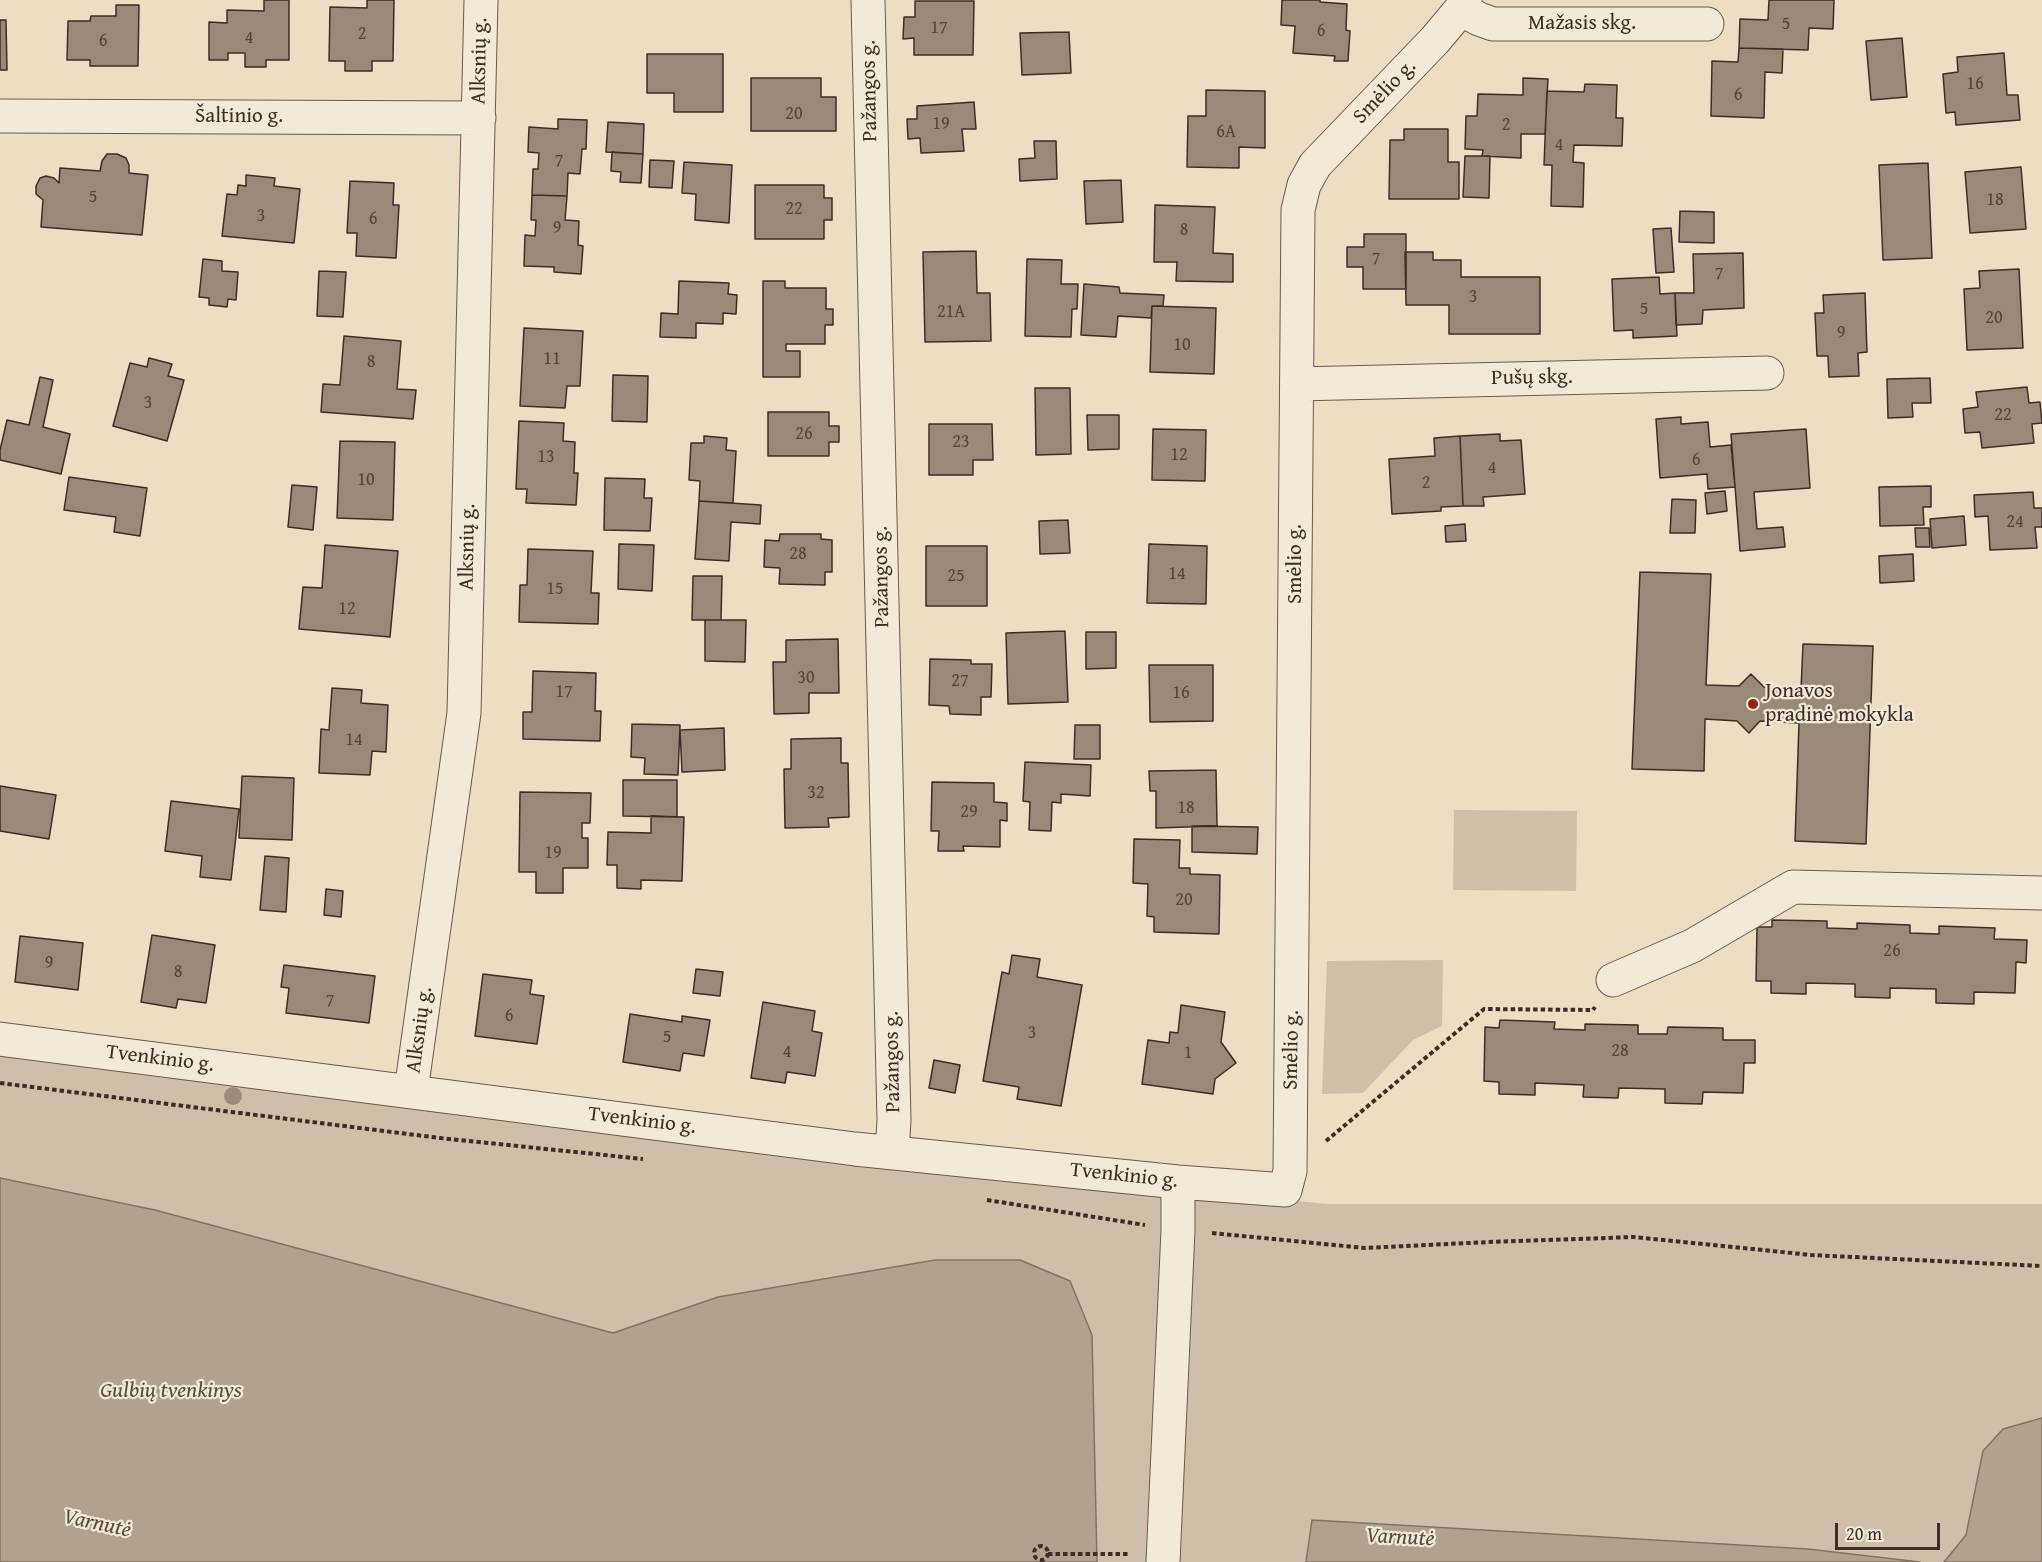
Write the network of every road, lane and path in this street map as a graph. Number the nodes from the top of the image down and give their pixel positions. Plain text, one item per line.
1 (481, 0) edge
2 (868, 0) edge
3 (1463, 4) edge
4 (1707, 24) dead end
5 (0, 116) edge
6 (479, 118) junction
7 (1767, 373) dead end
8 (1298, 384) junction
9 (2042, 893) edge
10 (1613, 980) joint
11 (0, 1039) edge
12 (411, 1091) junction
13 (892, 1153) junction
14 (1288, 1180) junction
15 (1178, 1182) junction
16 (1048, 1554) junction
17 (1131, 1554) dead end
18 (1163, 1562) edge

1 - 6 street, Alksnių g.
2 - 13 street, Pažangos g.
3 - 4 street, Mažasis skg.
3 - 8 street, Smėlio g.
5 - 6 street, Šaltinio g.
6 - 12 street, Alksnių g.
7 - 8 street, Pušų skg.
8 - 14 street, Smėlio g.
9 - 10 street
10 - 14 path
11 - 12 street, Tvenkinio g.
12 - 13 street, Tvenkinio g.
13 - 15 street, Tvenkinio g.
14 - 15 street, Tvenkinio g.
15 - 18 street
16 - 16 path
16 - 17 path

